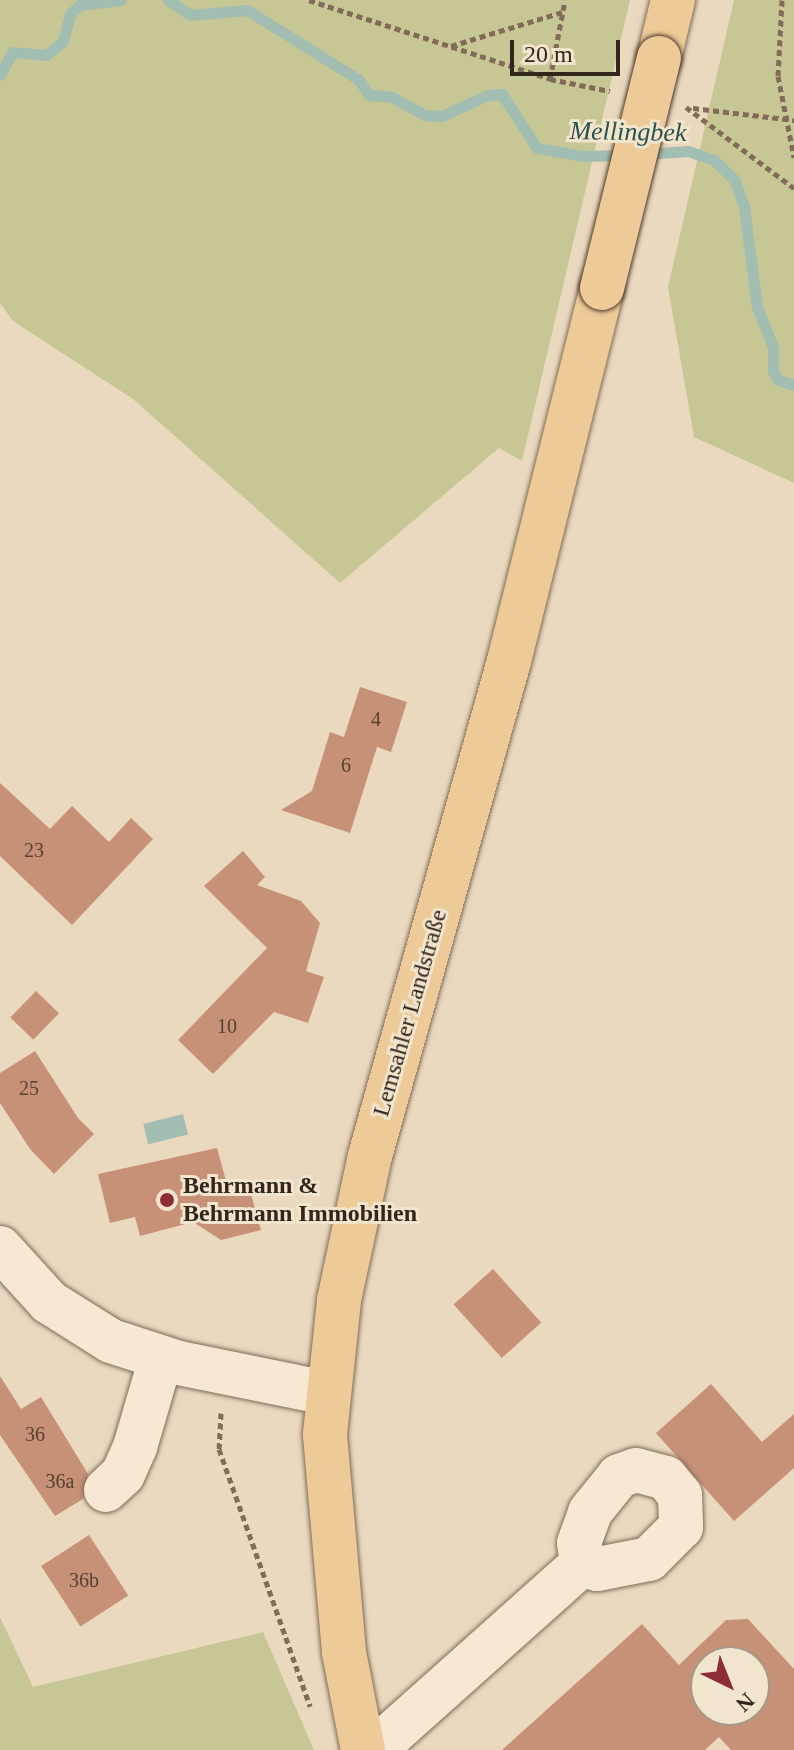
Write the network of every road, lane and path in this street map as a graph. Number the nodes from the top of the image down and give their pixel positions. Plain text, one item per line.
1 (309, 0) edge
2 (565, 0) edge
3 (673, 0) edge
4 (782, 0) edge
5 (562, 12) junction
6 (450, 46) junction
7 (550, 79) junction
8 (621, 94) dead end
9 (678, 105) dead end
10 (692, 108) junction
11 (794, 120) edge
12 (784, 121) junction
13 (794, 157) edge
14 (794, 188) edge
15 (0, 1248) edge
16 (161, 1358) junction
17 (231, 1373) junction
18 (326, 1393) junction
19 (106, 1490) dead end
20 (582, 1564) dead end
21 (316, 1721) dead end
22 (363, 1750) edge
23 (374, 1750) edge

1 - 6 path
2 - 5 path
3 - 18 main road, Lemsahler Landstraße, bridge
4 - 12 path
5 - 6 path
5 - 7 path
6 - 7 path
7 - 8 path
9 - 10 path
10 - 12 path
10 - 14 path
11 - 12 path
12 - 13 path
15 - 16 street
16 - 17 street
16 - 19 street
17 - 18 street
17 - 21 path
18 - 22 main road, Lemsahler Landstraße
20 - 23 street

